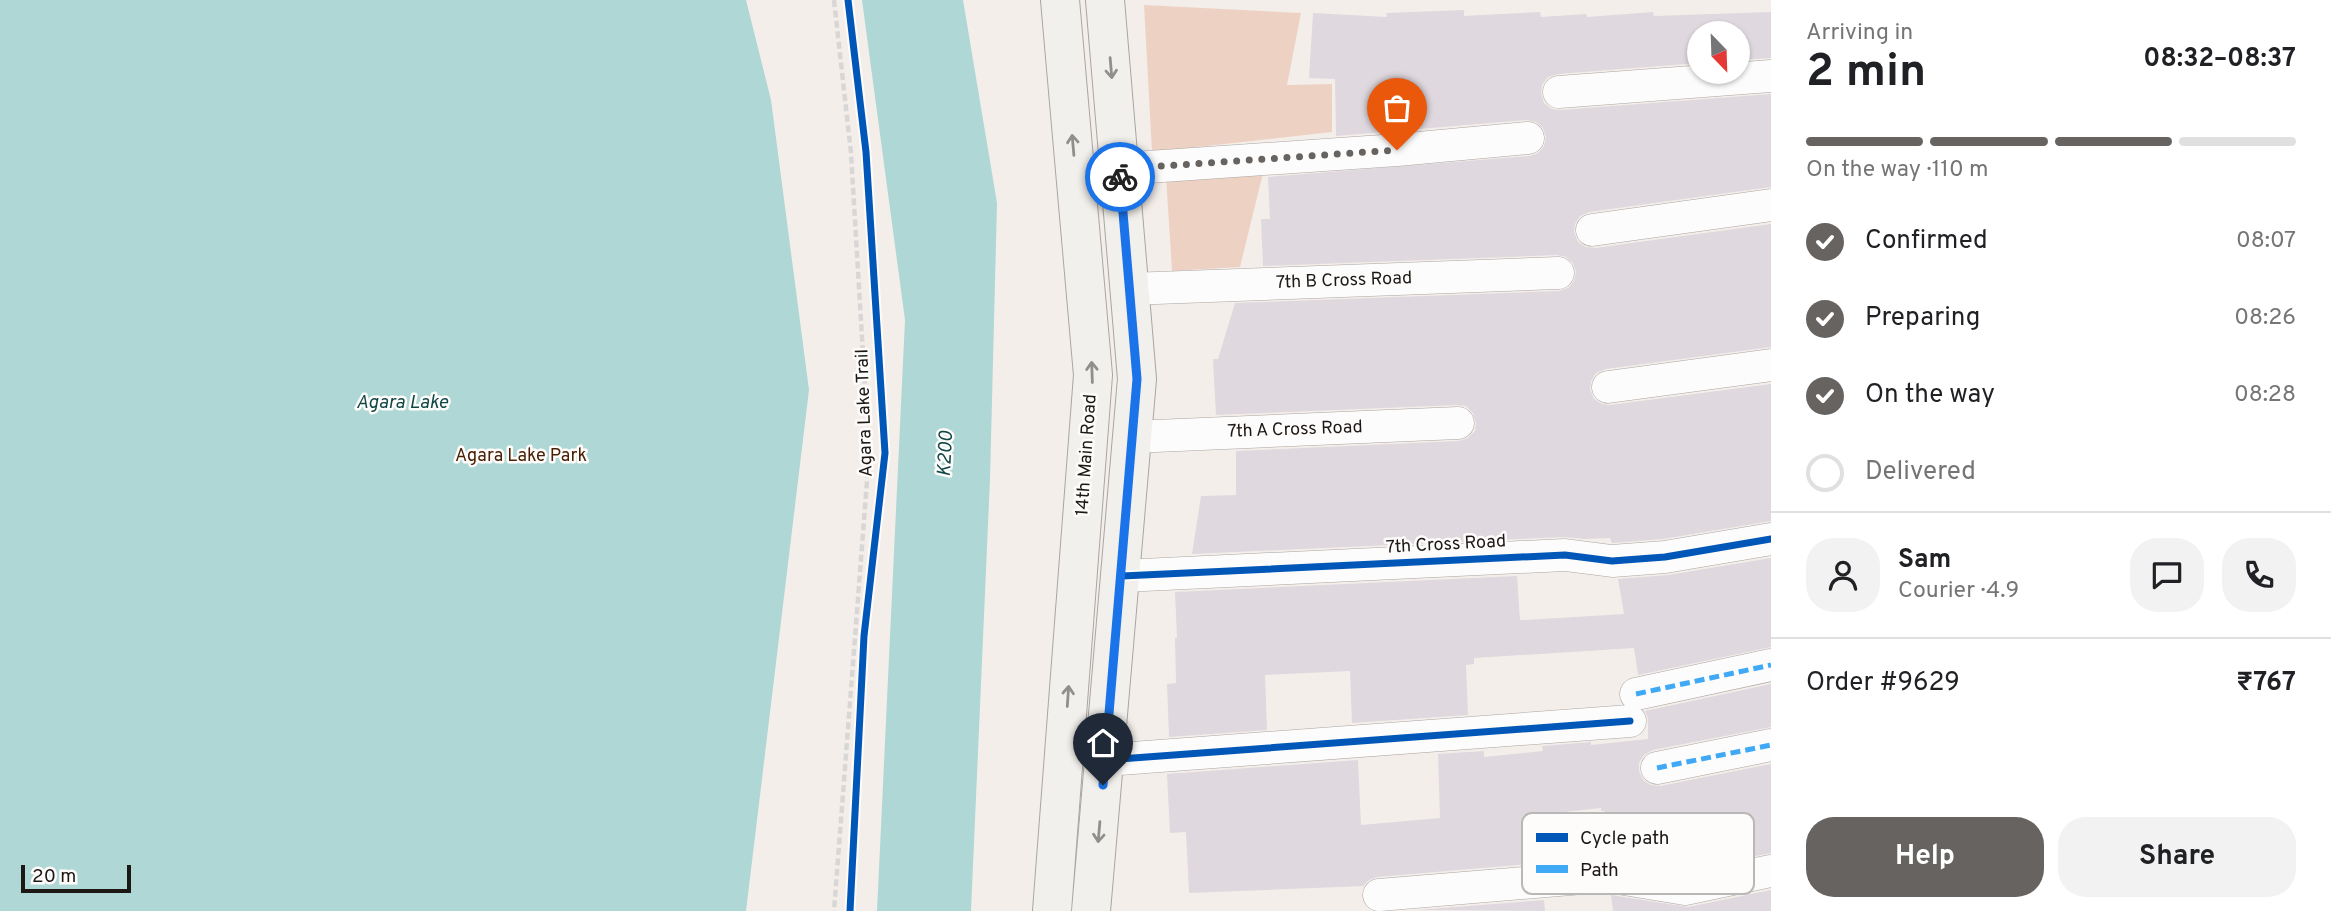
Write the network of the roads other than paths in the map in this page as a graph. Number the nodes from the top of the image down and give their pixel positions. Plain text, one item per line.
1 (1060, 0) edge
2 (1068, 0) edge
3 (1105, 0) edge
4 (1771, 76) edge
5 (1559, 92) dead end
6 (1528, 138) dead end
7 (1119, 169) junction
8 (1771, 205) edge
9 (1592, 230) dead end
10 (1558, 273) dead end
11 (1129, 289) junction
12 (1771, 365) edge
13 (1608, 387) dead end
14 (1458, 423) dead end
15 (1132, 437) junction
16 (1771, 539) edge
17 (1122, 576) junction
18 (1771, 665) edge
19 (1771, 745) edge
20 (1106, 760) junction
21 (1657, 768) dead end
22 (1522, 883) edge
23 (1379, 895) dead end
24 (1052, 911) edge
25 (1091, 911) edge

1 - 2 street
24 -> 1 main road, 14th Main Road
3 -> 7 main road
4 - 5 street
6 - 7 street
7 - 11 main road
8 - 9 street
10 - 11 street, 7th B Cross Road
11 - 15 main road
12 - 13 street
14 - 15 street, 7th A Cross Road
15 - 17 main road
16 - 17 street, 7th Cross Road
17 - 20 main road
18 - 20 street
19 - 21 street
20 -> 25 main road
22 - 23 street

